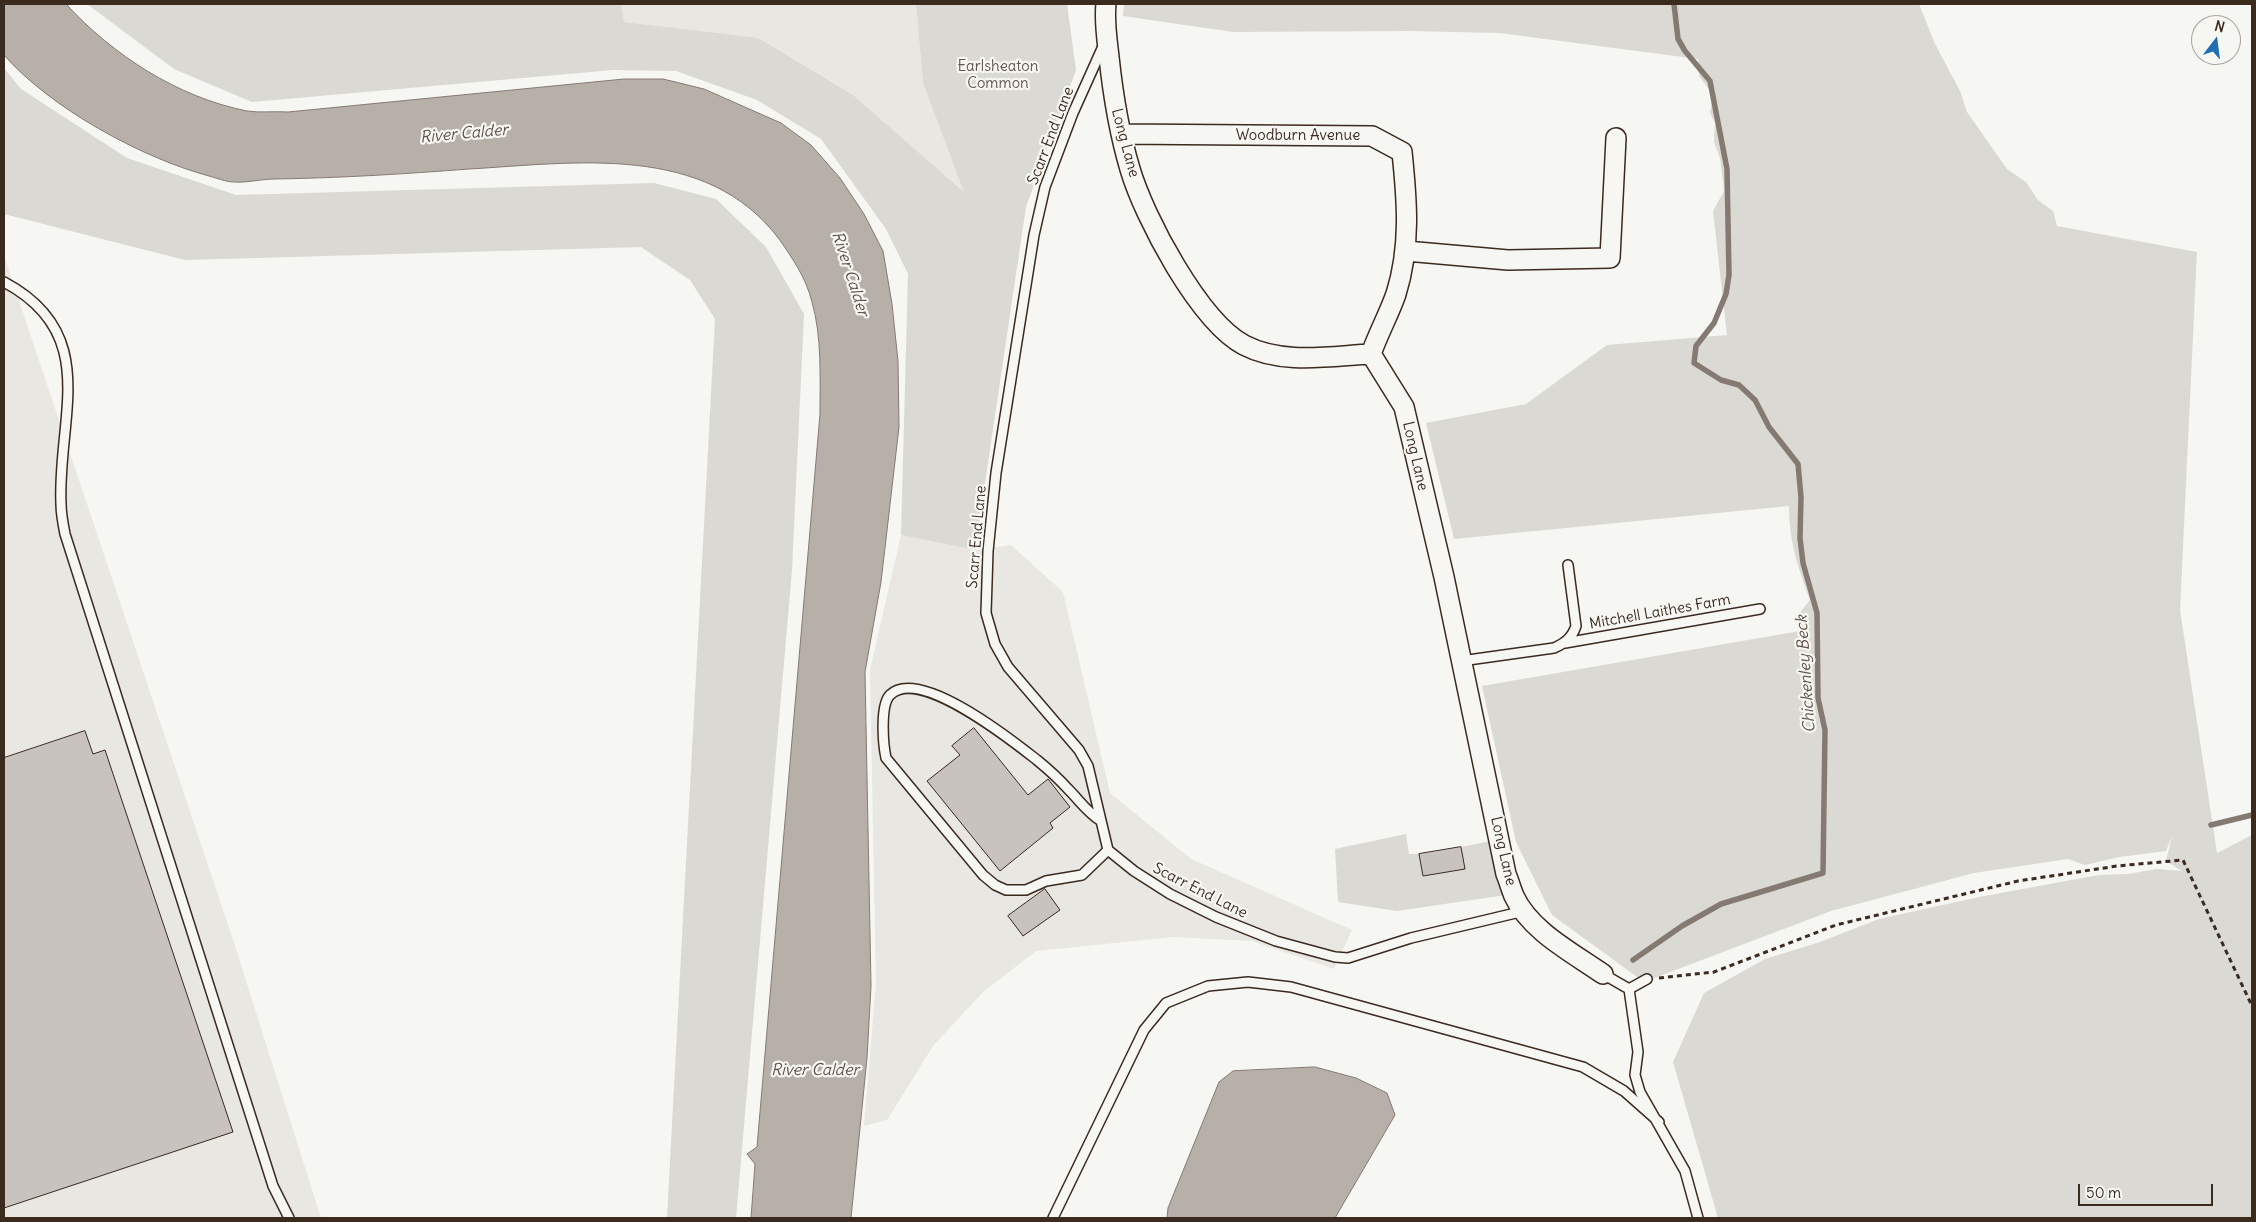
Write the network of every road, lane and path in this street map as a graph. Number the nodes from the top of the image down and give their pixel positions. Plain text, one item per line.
1 (1106, 4) edge
2 (1107, 37) junction
3 (1121, 134) junction
4 (1616, 138) dead end
5 (1406, 251) junction
6 (4, 282) edge
7 (1371, 354) junction
8 (1568, 565) dead end
9 (1760, 609) dead end
10 (1565, 643) junction
11 (1461, 661) junction
12 (1101, 820) junction
13 (1108, 850) junction
14 (1524, 911) junction
15 (1603, 974) joint
16 (1647, 980) joint
17 (1629, 989) junction
18 (2252, 1006) edge
19 (1659, 1122) junction
20 (289, 1218) edge
21 (1054, 1218) edge
22 (1698, 1218) edge

1 - 2 street, Long Lane
2 - 3 street, Long Lane
2 - 12 lane, Scarr End Lane
3 - 5 street, Woodburn Avenue
3 - 7 street, Long Lane
4 - 5 street
5 - 7 street, Woodburn Avenue
6 - 20 lane
7 - 11 street, Long Lane
8 - 10 lane, Mitchell Laithes Farm
9 - 10 lane, Mitchell Laithes Farm
10 - 11 lane, Mitchell Laithes Farm
11 - 14 street, Long Lane
12 - 13 lane, Scarr End Lane
12 - 13 lane
13 - 14 lane, Scarr End Lane
14 - 15 street, Long Lane
15 - 17 lane, Long Lane
16 - 17 lane
16 - 18 path
17 - 19 lane
19 - 21 lane
19 - 22 lane

